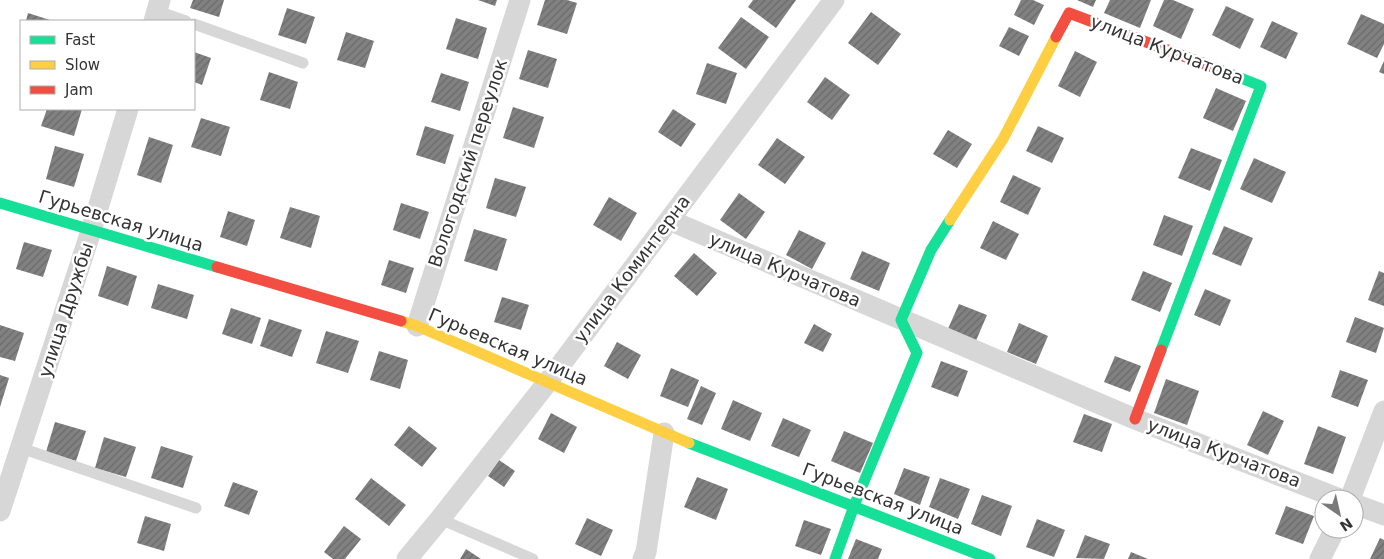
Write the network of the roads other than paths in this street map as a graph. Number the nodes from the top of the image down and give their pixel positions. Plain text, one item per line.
1 (520, 0) edge
2 (834, 0) edge
3 (157, 11) edge
4 (183, 20) edge
5 (195, 24) edge
6 (303, 64) dead end
7 (128, 110) edge
8 (0, 203) edge
9 (669, 220) junction
10 (91, 231) junction
11 (901, 320) junction
12 (417, 326) junction
13 (547, 383) junction
14 (1384, 411) edge
15 (1135, 419) junction
16 (664, 433) junction
17 (21, 448) junction
18 (1314, 489) edge
19 (1354, 489) edge
20 (854, 506) junction
21 (196, 508) dead end
22 (1364, 508) edge
23 (0, 511) edge
24 (1384, 515) edge
25 (440, 519) junction
26 (1331, 539) edge
27 (407, 559) edge
28 (533, 559) edge
29 (643, 559) edge
30 (835, 559) edge
31 (990, 559) edge
32 (1320, 559) edge

1 - 12 street, Вологодский переулок
2 - 9 street, улица Коминтерна
3 - 4 lane
5 - 6 lane
7 - 10 street, улица Дружбы
8 - 10 street, Гурьевская улица
9 - 11 street, улица Курчатова
9 - 13 street, улица Коминтерна
10 - 12 street, Гурьевская улица
10 - 17 street, улица Дружбы
11 - 15 street, улица Курчатова
11 - 15 street, улица Курчатова
11 - 20 street
12 - 13 street, Гурьевская улица
13 - 16 street, Гурьевская улица
13 - 25 street, улица Коминтерна
14 - 19 street
15 - 18 street, улица Курчатова
16 - 20 street, Гурьевская улица
16 - 29 street
17 - 21 lane
17 - 23 street, улица Дружбы
20 - 30 street
20 - 31 street, Гурьевская улица
22 - 24 street
25 - 27 street, улица Коминтерна
25 - 28 lane
26 - 32 street

